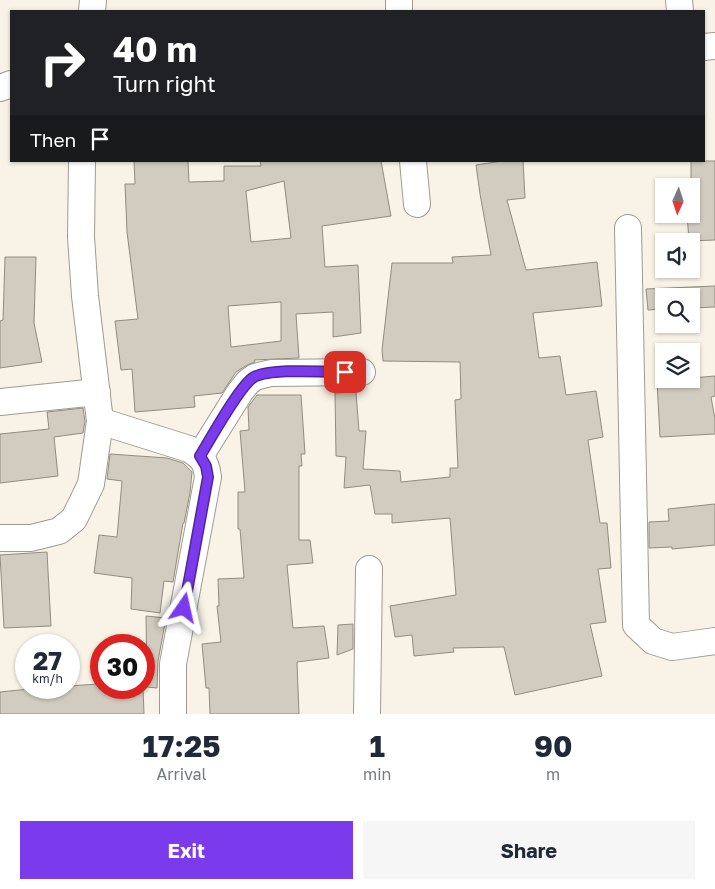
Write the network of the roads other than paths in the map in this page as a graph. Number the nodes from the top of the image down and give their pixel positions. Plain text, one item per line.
1 (82, 162) edge
2 (413, 162) edge
3 (417, 204) dead end
4 (628, 228) dead end
5 (362, 372) dead end
6 (97, 392) junction
7 (0, 402) edge
8 (100, 422) junction
9 (200, 456) junction
10 (0, 538) edge
11 (369, 569) dead end
12 (715, 641) edge
13 (173, 714) edge
14 (367, 714) edge

1 - 6 street
2 - 3 street
4 - 12 street
5 - 9 street
6 - 7 street
6 - 8 street
8 - 9 street
8 - 10 street
9 - 13 street
11 - 14 street

